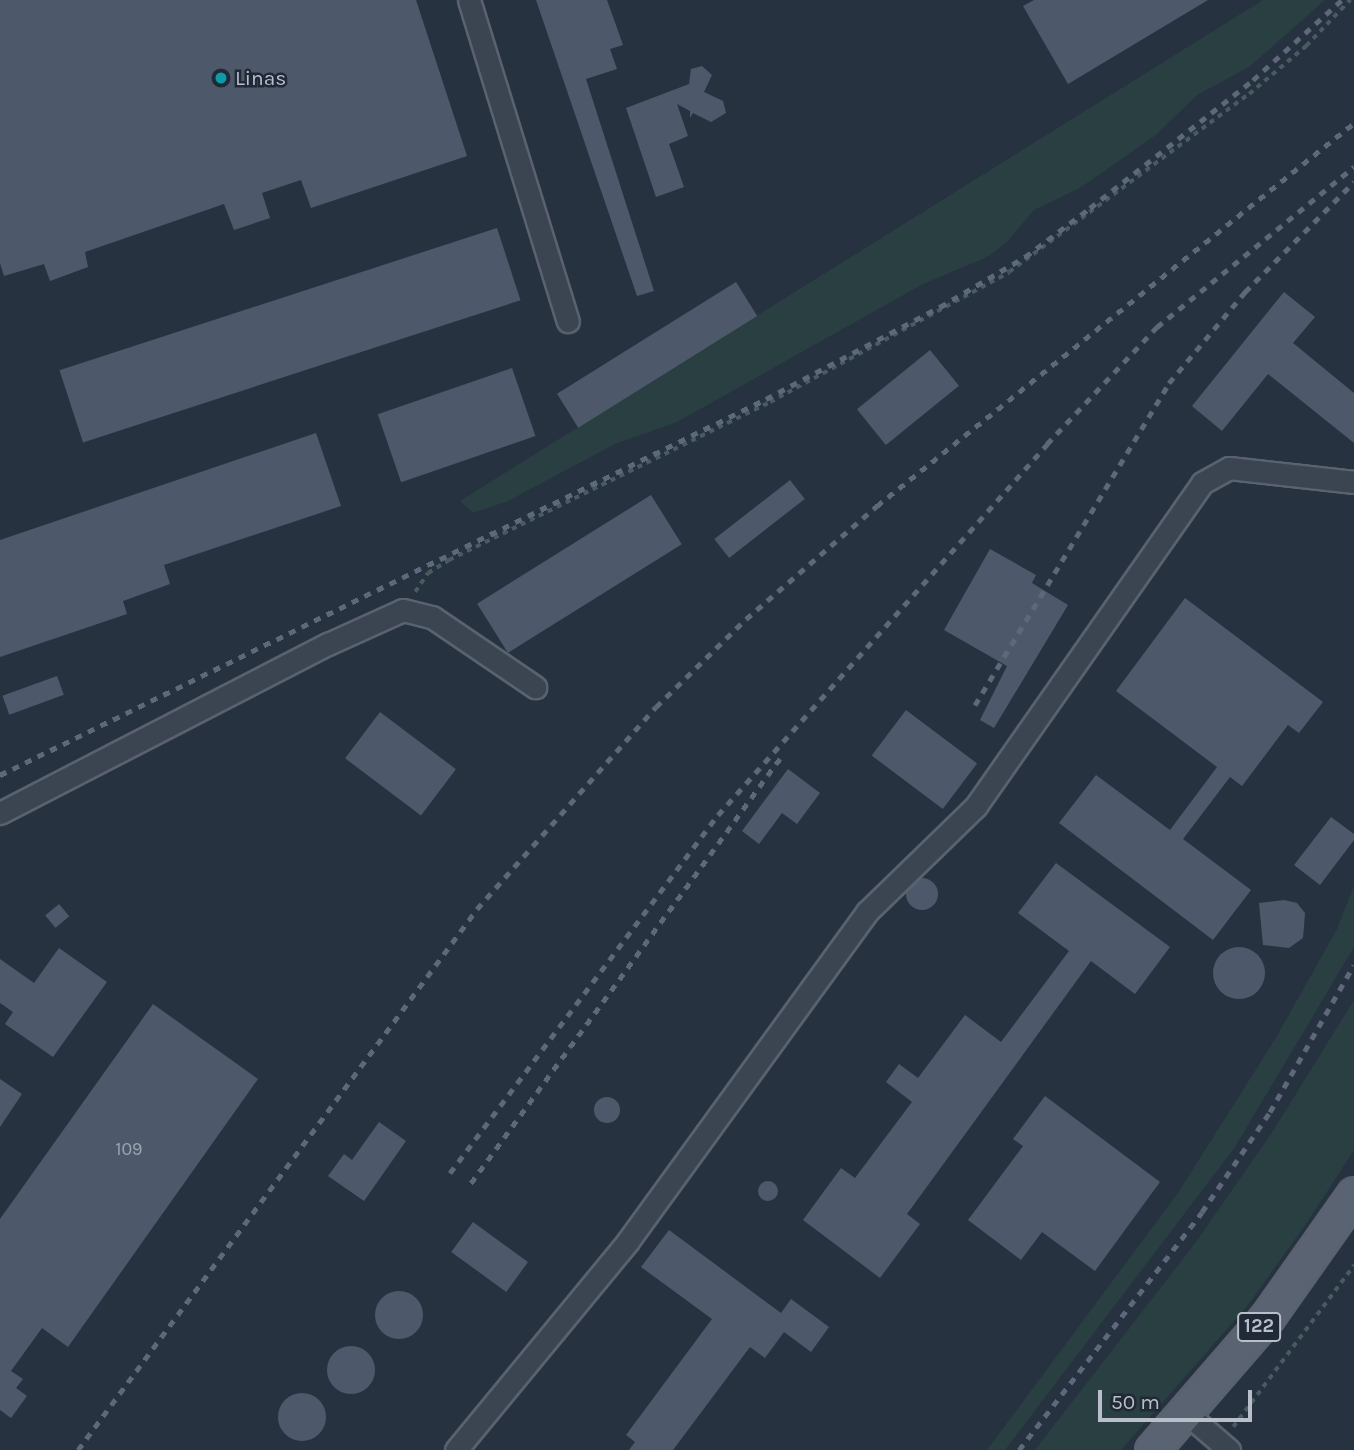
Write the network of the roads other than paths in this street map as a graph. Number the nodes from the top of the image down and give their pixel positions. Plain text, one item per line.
1 (469, 0) edge
2 (568, 321) dead end
3 (1354, 482) edge
4 (535, 687) dead end
5 (0, 813) edge
6 (1354, 1194) edge
7 (1186, 1413) junction
8 (1225, 1446) edge
9 (456, 1450) edge
10 (1153, 1450) edge

1 - 2 street
3 - 9 street
4 - 5 street
6 - 7 main road, 122
7 - 8 street
7 - 10 main road, 122

